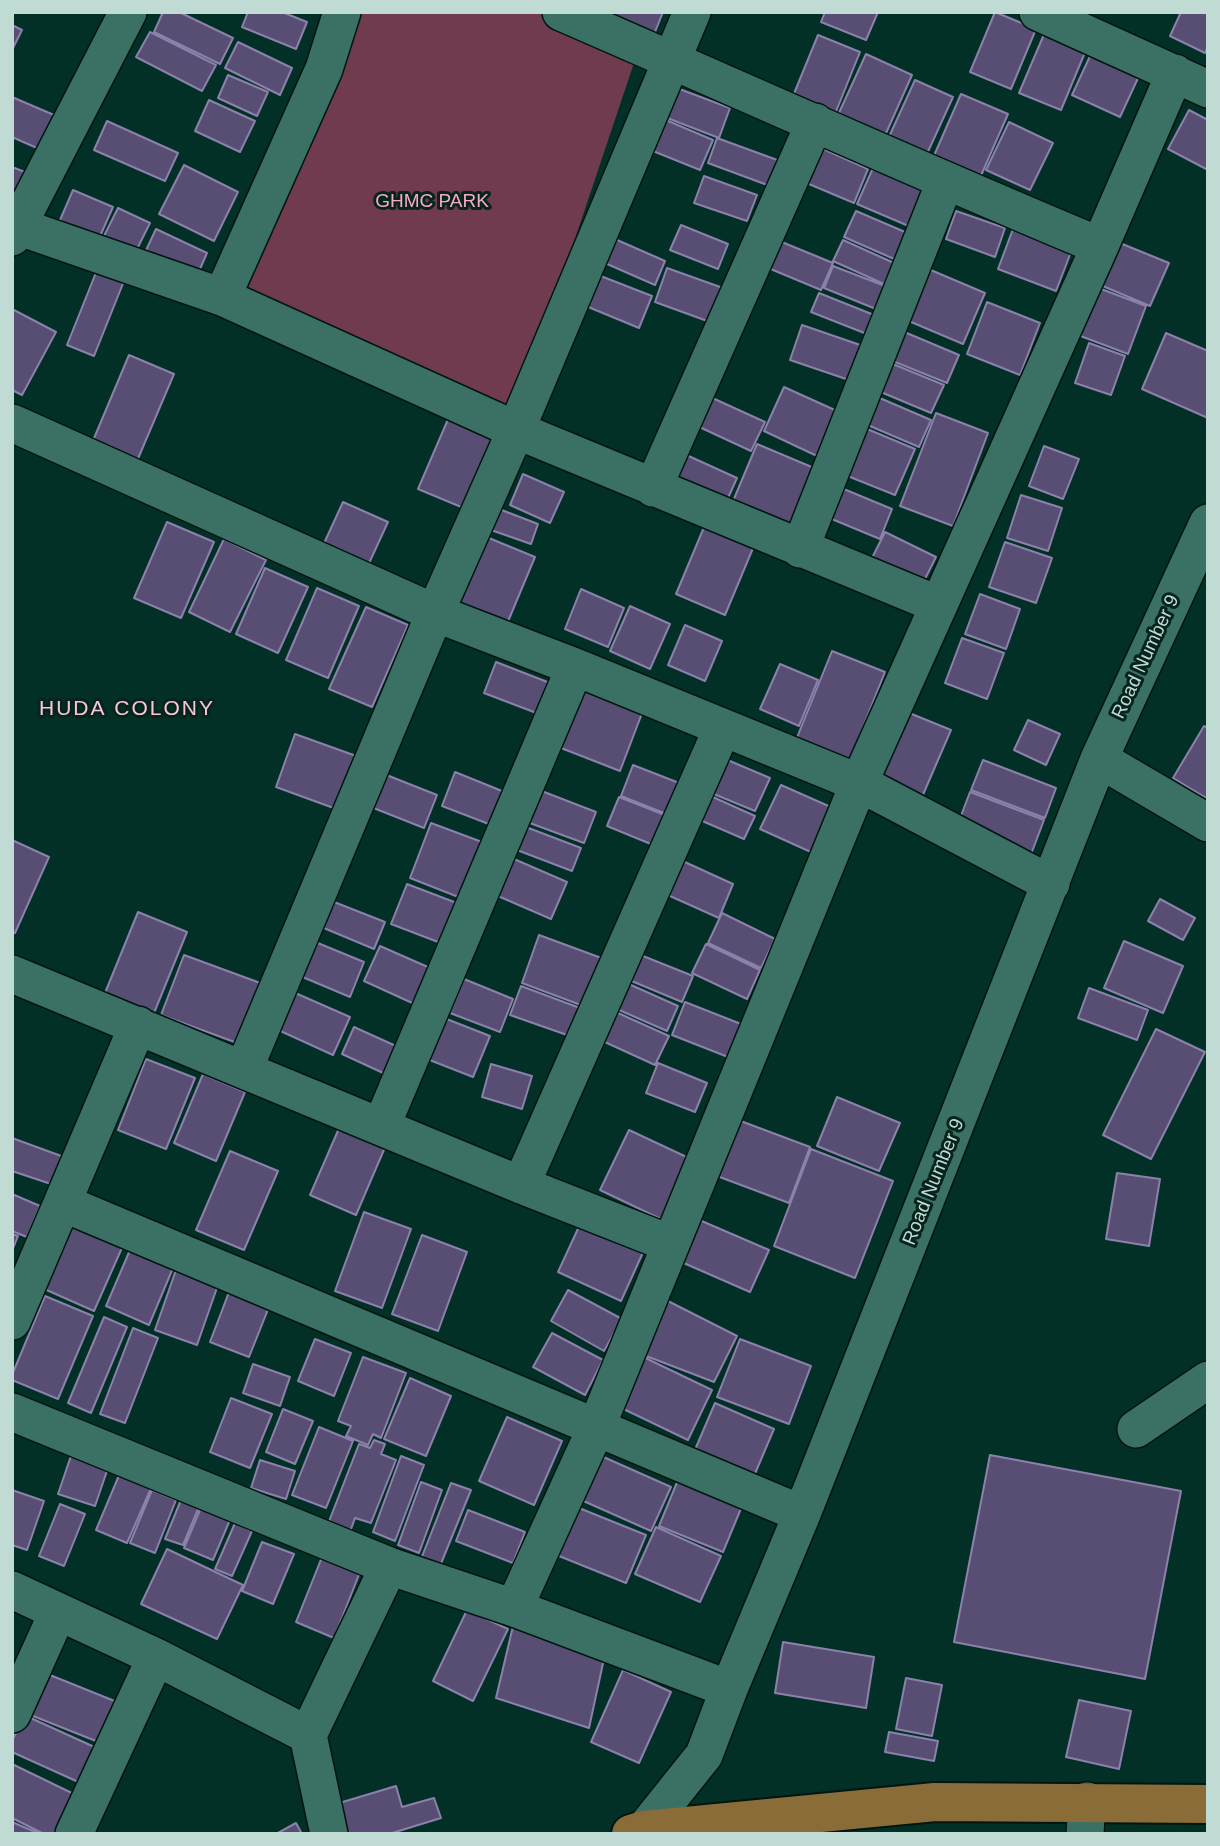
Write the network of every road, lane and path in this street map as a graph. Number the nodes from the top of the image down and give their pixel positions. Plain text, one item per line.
1 (128, 12) edge
2 (342, 12) edge
3 (561, 12) edge
4 (692, 12) edge
5 (1038, 12) edge
6 (672, 60) junction
7 (1175, 73) junction
8 (1208, 89) edge
9 (815, 122) junction
10 (944, 182) junction
11 (15, 232) edge
12 (1100, 246) junction
13 (222, 297) junction
14 (12, 423) edge
15 (516, 430) junction
16 (653, 488) junction
17 (1208, 523) edge
18 (800, 549) junction
19 (939, 605) junction
20 (435, 613) junction
21 (575, 667) junction
22 (722, 729) junction
23 (1099, 760) junction
24 (859, 783) junction
25 (1208, 823) edge
26 (1051, 884) junction
27 (12, 974) edge
28 (138, 1025) junction
29 (244, 1069) junction
30 (381, 1127) junction
31 (521, 1185) junction
32 (63, 1203) junction
33 (671, 1244) junction
34 (12, 1321) edge
35 (1208, 1380) edge
36 (12, 1412) edge
37 (596, 1428) junction
38 (1136, 1429) dead end
39 (803, 1514) junction
40 (389, 1566) junction
41 (12, 1590) edge
42 (513, 1608) junction
43 (58, 1612) junction
44 (156, 1657) junction
45 (729, 1689) junction
46 (12, 1714) edge
47 (308, 1735) junction
48 (1208, 1804) edge
49 (1086, 1818) edge
50 (640, 1833) edge
51 (74, 1834) edge
52 (329, 1834) edge

1 - 11 street
2 - 13 street
3 - 6 street
4 - 6 street
5 - 7 street
6 - 9 street
6 - 15 street
7 - 8 street
7 - 12 street
9 - 10 street
9 - 16 street
10 - 12 street
10 - 18 street
11 - 13 street
12 - 19 street
13 - 15 street
14 - 20 street
15 - 16 street
15 - 20 street
16 - 18 street
17 - 23 street, Road Number 9
18 - 19 street
19 - 24 street
20 - 21 street
20 - 29 street
21 - 22 street
21 - 30 street
22 - 24 street
22 - 31 street
23 - 25 street
23 - 26 street, Road Number 9
24 - 26 street
24 - 33 street
26 - 39 street, Road Number 9
27 - 28 street
28 - 29 street
28 - 32 street
29 - 30 street
30 - 31 street
31 - 33 street
32 - 34 street
32 - 37 street
33 - 37 street
35 - 38 street
36 - 40 street
37 - 39 street
37 - 42 street
39 - 45 street, Road Number 9
40 - 42 street
40 - 47 street
41 - 43 street
42 - 45 street
43 - 44 street
43 - 46 street
44 - 47 street
44 - 51 street
45 - 50 street, Road Number 9
47 - 52 street
48 - 49 main road
49 - 50 main road

